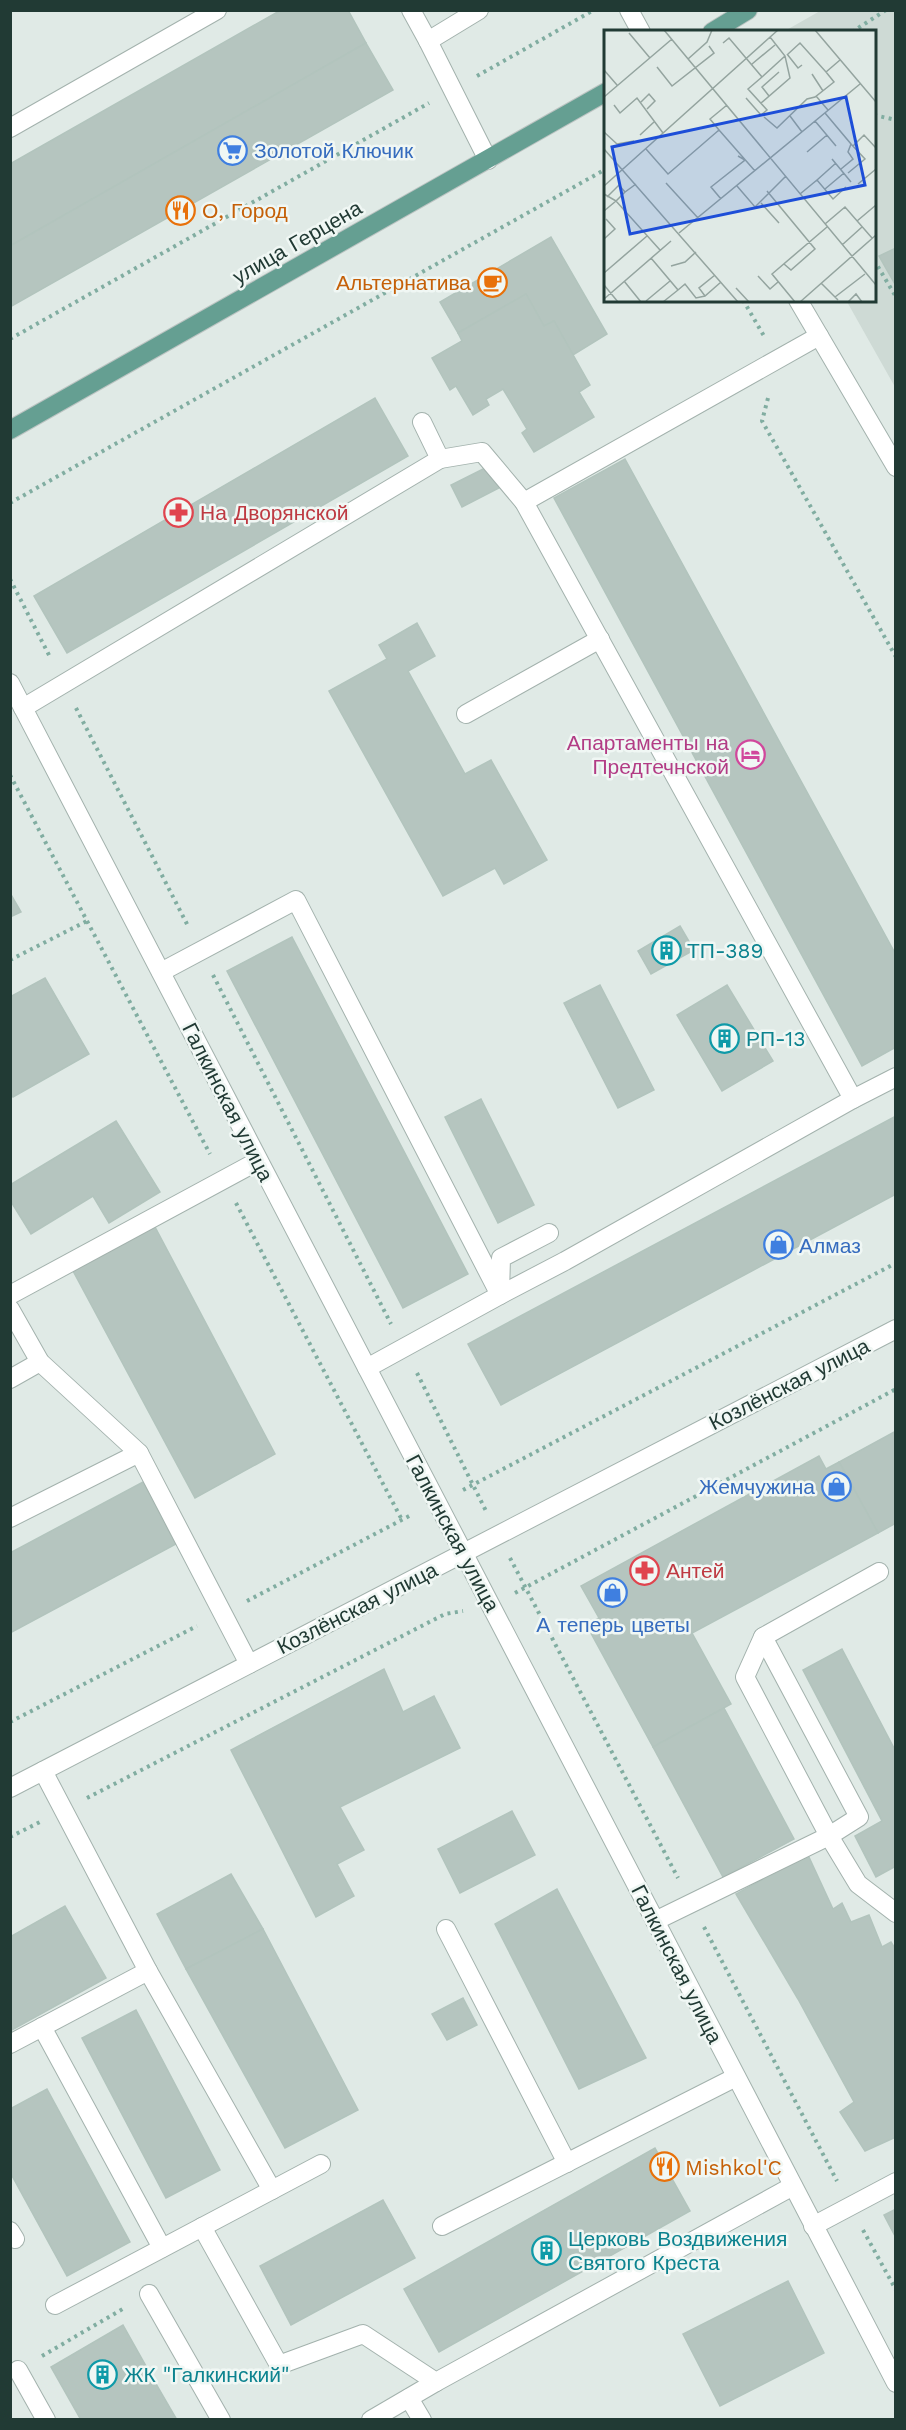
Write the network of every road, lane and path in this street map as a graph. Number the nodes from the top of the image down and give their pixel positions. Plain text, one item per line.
1 (217, 10) edge
2 (411, 10) edge
3 (479, 10) edge
4 (594, 10) edge
5 (628, 10) edge
6 (748, 10) edge
7 (886, 10) edge
8 (587, 12) edge
9 (640, 30) edge
10 (715, 30) edge
11 (855, 30) edge
12 (428, 41) junction
13 (451, 91) junction
14 (604, 93) edge
15 (876, 115) edge
16 (896, 120) edge
17 (10, 128) edge
18 (488, 160) junction
19 (604, 170) edge
20 (876, 263) edge
21 (896, 297) edge
22 (744, 302) edge
23 (799, 302) edge
24 (819, 336) junction
25 (10, 339) edge
26 (778, 359) junction
27 (422, 422) dead end
28 (10, 430) edge
29 (440, 459) junction
30 (896, 467) edge
31 (10, 502) edge
32 (524, 502) junction
33 (10, 579) edge
34 (600, 639) junction
35 (896, 657) edge
36 (10, 683) edge
37 (64, 684) junction
38 (23, 708) junction
39 (466, 714) dead end
40 (10, 776) edge
41 (87, 921) junction
42 (201, 951) junction
43 (10, 960) edge
44 (160, 972) junction
45 (896, 1077) edge
46 (853, 1099) junction
47 (258, 1161) junction
48 (224, 1180) junction
49 (549, 1233) dead end
50 (10, 1295) edge
51 (500, 1295) junction
52 (10, 1309) edge
53 (896, 1329) edge
54 (404, 1348) junction
55 (40, 1362) junction
56 (367, 1368) junction
57 (10, 1379) edge
58 (896, 1389) edge
59 (139, 1453) junction
60 (473, 1484) dead end
61 (10, 1518) edge
62 (402, 1520) dead end
63 (464, 1553) junction
64 (879, 1572) dead end
65 (491, 1606) junction
66 (763, 1637) junction
67 (249, 1664) junction
68 (44, 1771) junction
69 (10, 1788) edge
70 (64, 1809) junction
71 (829, 1836) junction
72 (10, 1837) edge
73 (896, 1913) edge
74 (655, 1921) junction
75 (447, 1929) dead end
76 (148, 1971) junction
77 (42, 2027) junction
78 (10, 2044) edge
79 (736, 2077) junction
80 (567, 2163) junction
81 (321, 2164) dead end
82 (896, 2182) edge
83 (793, 2186) junction
84 (272, 2190) junction
85 (442, 2226) dead end
86 (813, 2226) junction
87 (202, 2227) junction
88 (162, 2248) junction
89 (149, 2294) joint
90 (55, 2305) dead end
91 (18, 2370) joint
92 (436, 2382) junction
93 (896, 2383) edge
94 (409, 2398) junction
95 (46, 2420) edge
96 (221, 2420) edge
97 (372, 2420) edge
98 (422, 2420) edge

1 - 17 street
2 - 12 street
3 - 12 street
4 - 8 path
5 - 9 street
6 - 10 main road
7 - 11 path
8 - 13 path
12 - 13 street
13 - 18 street
13 - 25 path
14 - 18 main road, улица Герцена
15 - 16 path
18 - 28 main road, улица Герцена
19 - 31 path
20 - 21 path
22 - 26 path
23 - 24 street
24 - 26 street
24 - 30 street
26 - 32 street
26 - 35 path
27 - 29 street
29 - 32 street
29 - 37 street
32 - 34 street
33 - 37 path
34 - 39 street
34 - 46 street
36 - 38 street, Галкинская улица
37 - 38 street
37 - 42 path
38 - 44 street, Галкинская улица
40 - 41 path
41 - 43 path
41 - 48 path
42 - 44 street
42 - 51 street
42 - 54 path
44 - 47 street, Галкинская улица
45 - 46 street
46 - 51 street
47 - 48 street
47 - 56 street, Галкинская улица
48 - 50 street
48 - 62 path
49 - 51 street
51 - 54 street
52 - 55 street
53 - 63 street, Козлёнская улица
54 - 56 street
54 - 60 path
55 - 57 street
55 - 59 street
56 - 63 street, Галкинская улица
58 - 65 path
59 - 61 street
59 - 67 street
63 - 65 street, Галкинская улица
63 - 67 street, Козлёнская улица
64 - 66 street
65 - 70 path
65 - 74 street, Галкинская улица
66 - 71 street
66 - 71 street
67 - 68 street, Козлёнская улица
68 - 69 street, Козлёнская улица
68 - 70 street
70 - 72 path
70 - 76 street
71 - 73 street
71 - 74 street
74 - 79 street, Галкинская улица
75 - 80 street
76 - 77 street
76 - 84 street
77 - 78 street
77 - 88 street
79 - 80 street
79 - 83 street, Галкинская улица
80 - 85 street
81 - 84 street
82 - 86 street
83 - 86 street, Галкинская улица
83 - 92 street
84 - 87 street
86 - 93 street, Галкинская улица
87 - 88 street
87 - 92 street
88 - 90 street
89 - 91 path
89 - 96 street
91 - 95 street
92 - 94 street
94 - 97 street
94 - 98 street

